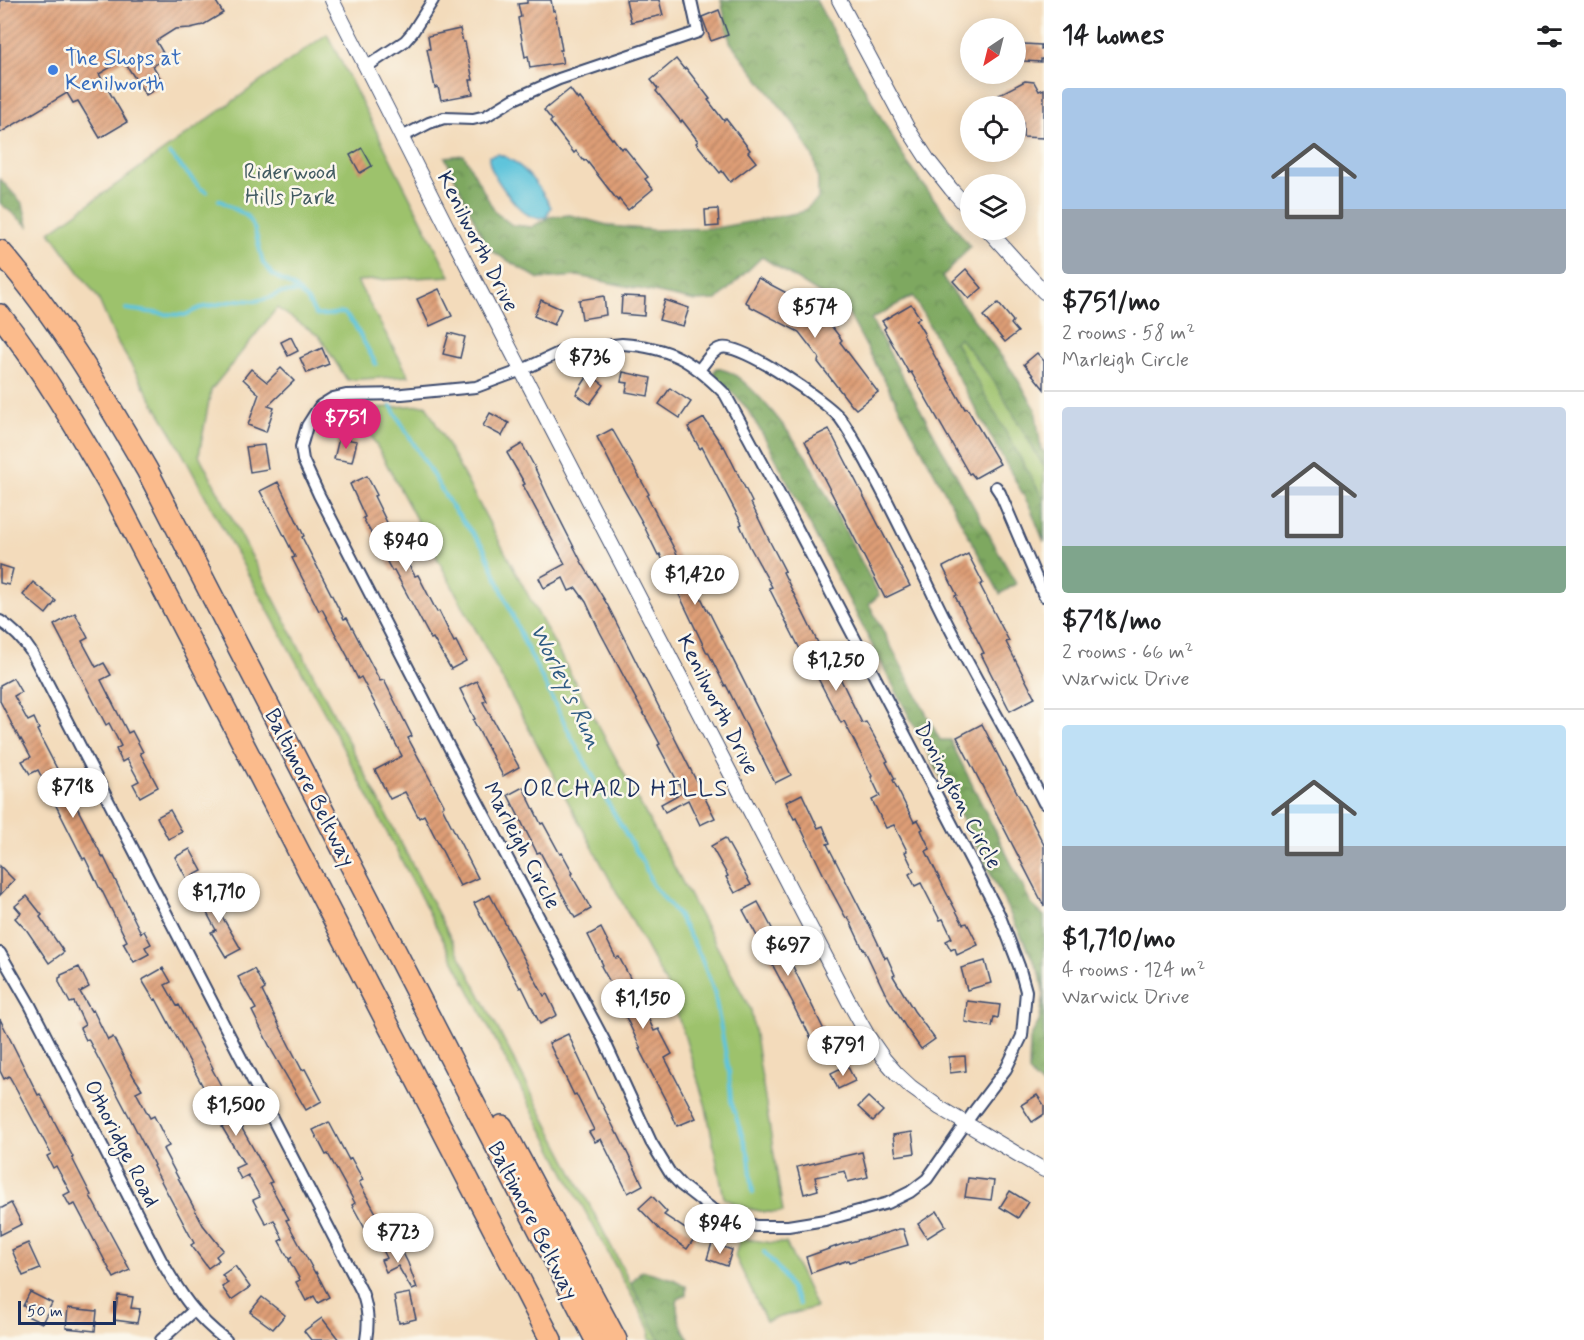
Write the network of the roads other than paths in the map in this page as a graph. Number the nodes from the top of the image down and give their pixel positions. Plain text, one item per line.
1 (332, 0) edge
2 (433, 0) edge
3 (691, 0) edge
4 (839, 0) edge
5 (366, 67) junction
6 (402, 137) junction
7 (960, 199) edge
8 (997, 240) edge
9 (0, 251) edge
10 (1044, 292) edge
11 (0, 315) edge
12 (522, 370) junction
13 (699, 370) junction
14 (996, 487) dead end
15 (1044, 596) edge
16 (0, 621) edge
17 (1044, 803) edge
18 (360, 882) junction
19 (0, 953) edge
20 (966, 1124) junction
21 (1044, 1170) edge
22 (501, 1242) junction
23 (194, 1311) junction
24 (161, 1340) edge
25 (226, 1340) edge
26 (366, 1340) edge
27 (537, 1340) edge
28 (551, 1340) edge
29 (596, 1340) edge
30 (616, 1340) edge

1 - 5 street, Kenilworth Drive
2 - 5 street
3 - 6 street
4 - 7 street
5 - 6 street, Kenilworth Drive
6 - 12 street, Kenilworth Drive
8 - 10 street
9 - 18 highway, Baltimore Beltway
11 - 22 highway, Baltimore Beltway
12 - 13 street, Donington Circle
12 - 20 street, Kenilworth Drive
12 - 20 street, Marleigh Circle
13 - 17 street
13 - 20 street, Donington Circle
14 - 15 street
16 - 26 street
18 - 29 highway, Baltimore Beltway
18 - 30 highway
19 - 23 street, Othoridge Road
20 - 21 street, Kenilworth Drive
22 - 27 highway
22 - 28 highway, Baltimore Beltway
23 - 24 street
23 - 25 street, Othoridge Road

